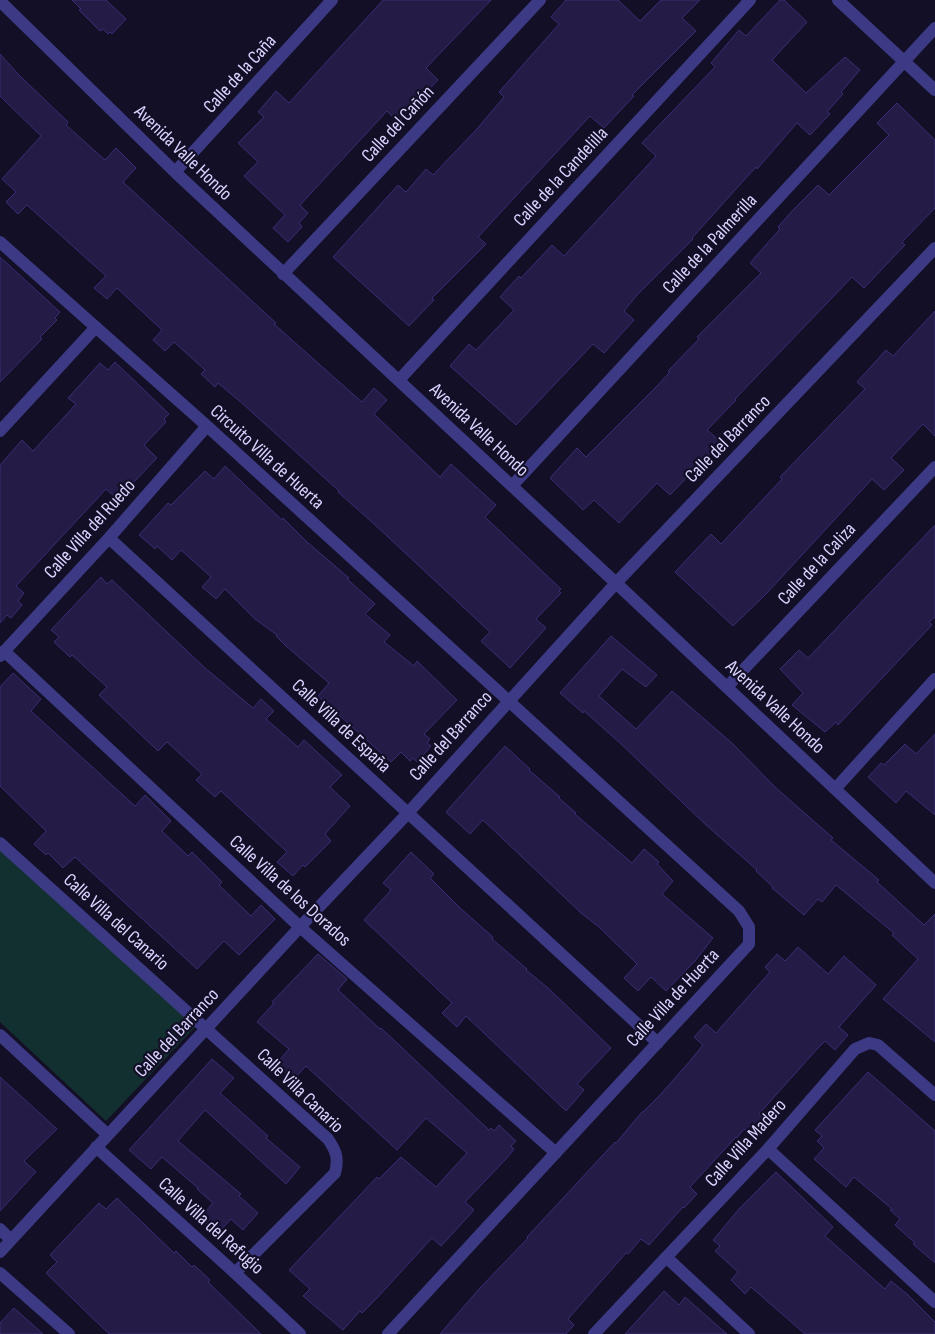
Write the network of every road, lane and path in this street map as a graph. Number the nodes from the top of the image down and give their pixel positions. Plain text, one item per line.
1 (332, 0) edge
2 (540, 0) edge
3 (750, 0) edge
4 (838, 0) edge
5 (0, 1) edge
6 (935, 28) edge
7 (904, 61) junction
8 (935, 90) edge
9 (175, 172) junction
10 (0, 242) edge
11 (935, 248) edge
12 (284, 274) junction
13 (96, 327) junction
14 (399, 380) junction
15 (206, 426) junction
16 (0, 431) edge
17 (935, 467) edge
18 (512, 486) junction
19 (109, 538) junction
20 (616, 583) junction
21 (2, 653) edge
22 (935, 679) edge
23 (727, 687) junction
24 (508, 701) junction
25 (835, 789) junction
26 (408, 812) junction
27 (0, 843) edge
28 (935, 883) edge
29 (300, 927) junction
30 (206, 1029) junction
31 (0, 1035) edge
32 (658, 1043) junction
33 (935, 1095) edge
34 (108, 1135) junction
35 (96, 1147) junction
36 (768, 1149) junction
37 (556, 1152) junction
38 (0, 1230) edge
39 (12, 1240) junction
40 (0, 1252) edge
41 (666, 1257) junction
42 (235, 1272) junction
43 (0, 1273) edge
44 (935, 1302) edge
45 (69, 1334) edge
46 (300, 1334) edge
47 (388, 1334) edge
48 (594, 1334) edge
49 (749, 1334) edge

1 - 9 street, Calle de la Caña
2 - 12 street, Calle del Cañón
3 - 14 street, Calle de la Candelilla
4 - 7 street
5 - 9 street, Avenida Valle Hondo
6 - 7 street, Calle de la Palmerilla
7 - 8 street
7 - 18 street, Calle de la Palmerilla
9 - 12 street, Avenida Valle Hondo
10 - 13 street, Circuito Villa de Huerta
11 - 20 street, Calle del Barranco
12 - 14 street, Avenida Valle Hondo
13 - 15 street, Circuito Villa de Huerta
13 - 16 street
14 - 18 street, Avenida Valle Hondo
15 - 19 street, Calle Villa del Ruedo
15 - 24 street, Circuito Villa de Huerta
17 - 23 street, Calle de la Caliza
18 - 20 street, Avenida Valle Hondo
19 - 21 street, Calle Villa del Ruedo
19 - 26 street, Calle Villa de España
20 - 23 street, Avenida Valle Hondo
20 - 24 street, Calle del Barranco
21 - 29 street, Calle Villa de los Dorados
22 - 25 street
23 - 25 street, Avenida Valle Hondo
24 - 26 street, Calle del Barranco
24 - 32 street, Calle Villa de Huerta
25 - 28 street, Avenida Valle Hondo
26 - 29 street, Calle del Barranco
26 - 32 street, Calle Villa de España
27 - 30 street, Calle Villa del Canario
29 - 30 street, Calle del Barranco
29 - 37 street, Calle Villa de los Dorados
30 - 34 street, Calle del Barranco
30 - 42 street, Calle Villa Canario
31 - 34 street
32 - 37 street, Calle Villa de Huerta
33 - 36 street, Calle Villa Madero
34 - 35 street, Calle del Barranco
35 - 39 street, Calle del Barranco
35 - 42 street, Calle Villa del Refugio
36 - 41 street, Calle Villa Madero
36 - 44 street
37 - 47 street, Calle Villa de Huerta
38 - 39 street
39 - 40 street, Calle del Barranco
41 - 48 street, Calle Villa Madero
41 - 49 street
42 - 46 street, Calle Villa del Refugio
43 - 45 street

